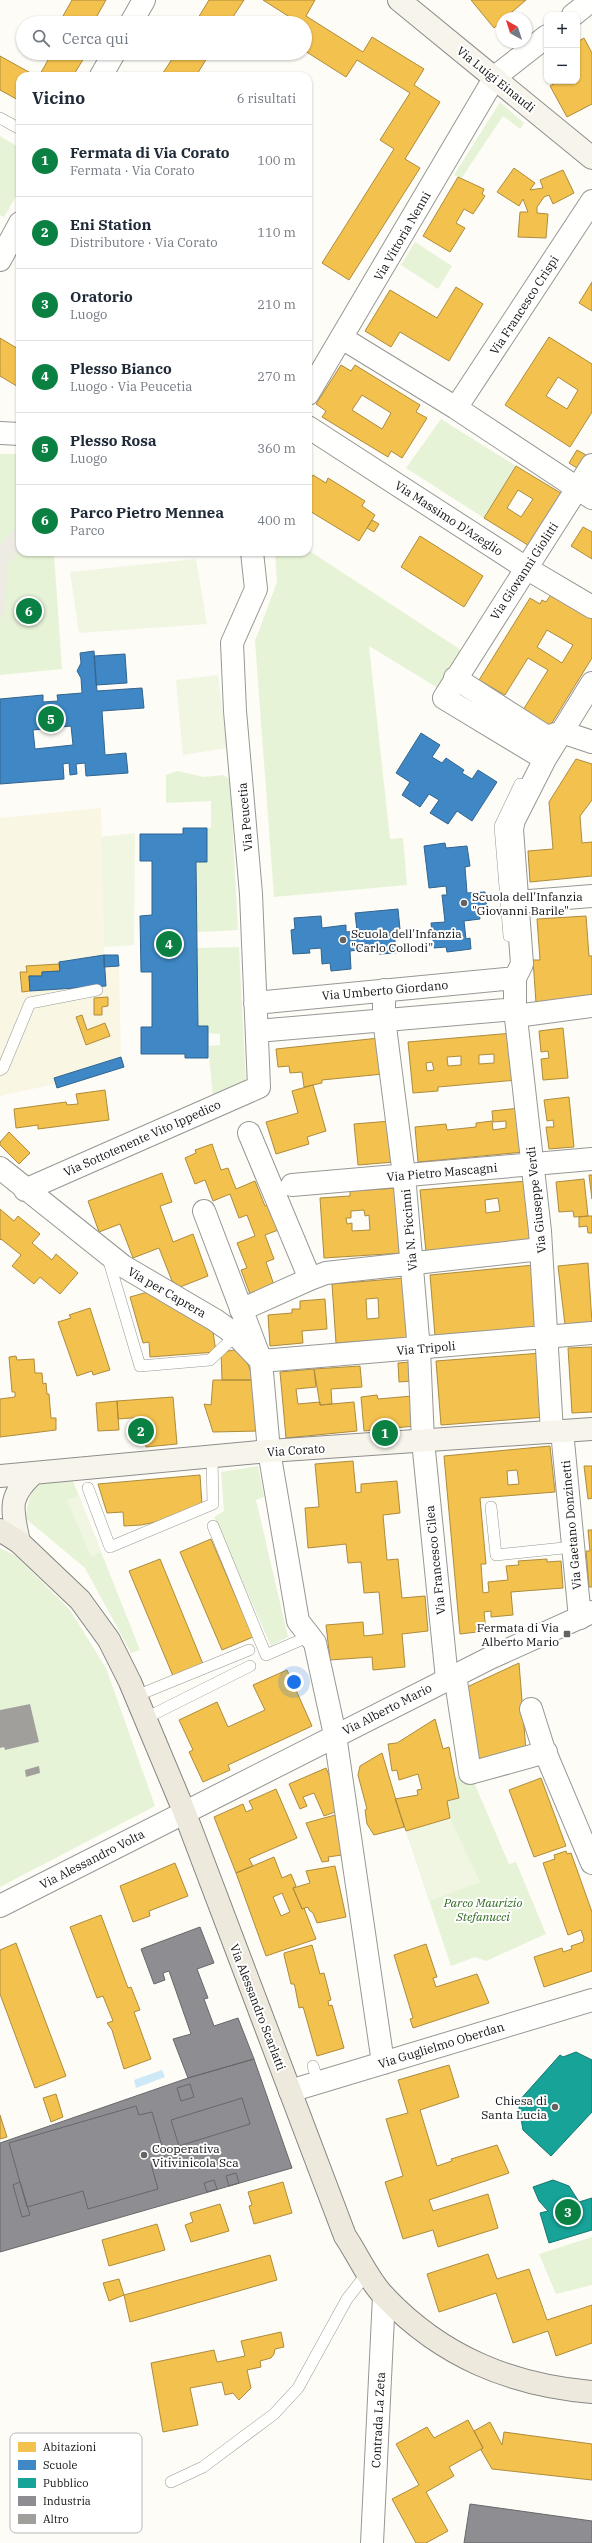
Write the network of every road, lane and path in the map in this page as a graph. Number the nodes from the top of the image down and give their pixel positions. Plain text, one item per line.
1 (144, 0) edge
2 (399, 0) edge
3 (592, 0) edge
4 (577, 12) edge
5 (135, 16) edge
6 (544, 38) edge
7 (110, 60) edge
8 (103, 72) edge
9 (495, 77) junction
10 (0, 118) edge
11 (16, 127) edge
12 (592, 158) edge
13 (592, 201) edge
14 (16, 230) edge
15 (0, 260) edge
16 (342, 338) junction
17 (312, 387) edge
18 (456, 408) junction
19 (312, 430) edge
20 (0, 433) edge
21 (16, 434) edge
22 (592, 465) edge
23 (584, 494) edge
24 (252, 556) edge
25 (526, 568) junction
26 (592, 606) edge
27 (455, 678) junction
28 (592, 683) edge
29 (562, 732) junction
30 (592, 742) edge
31 (541, 756) junction
32 (592, 896) edge
33 (517, 902) junction
34 (518, 974) junction
35 (97, 990) dead end
36 (384, 990) junction
37 (255, 1003) junction
38 (592, 1006) edge
39 (516, 1012) junction
40 (384, 1019) junction
41 (256, 1031) junction
42 (0, 1070) edge
43 (259, 1087) joint
44 (249, 1133) dead end
45 (592, 1159) edge
46 (533, 1164) junction
47 (0, 1168) edge
48 (404, 1175) junction
49 (292, 1185) dead end
50 (25, 1190) junction
51 (204, 1211) dead end
52 (541, 1249) junction
53 (107, 1254) junction
54 (412, 1262) junction
55 (310, 1279) junction
56 (241, 1310) junction
57 (592, 1333) edge
58 (236, 1335) junction
59 (546, 1337) junction
60 (419, 1350) junction
61 (261, 1361) junction
62 (592, 1429) edge
63 (557, 1432) junction
64 (423, 1441) junction
65 (269, 1451) junction
66 (212, 1457) junction
67 (34, 1473) junction
68 (0, 1476) edge
69 (88, 1488) dead end
70 (491, 1508) dead end
71 (213, 1526) dead end
72 (0, 1530) edge
73 (19, 1542) junction
74 (573, 1547) junction
75 (586, 1615) edge
76 (310, 1636) junction
77 (249, 1650) dead end
78 (250, 1666) dead end
79 (451, 1677) junction
80 (136, 1696) junction
81 (531, 1709) dead end
82 (146, 1718) junction
83 (335, 1735) junction
84 (546, 1752) junction
85 (184, 1811) junction
86 (592, 1863) edge
87 (0, 1906) edge
88 (592, 2000) edge
89 (384, 2063) junction
90 (290, 2091) junction
91 (368, 2272) junction
92 (384, 2296) junction
93 (592, 2392) edge
94 (171, 2482) dead end
95 (372, 2543) edge

1 - 5 street
2 - 9 main road, Via Luigi Einaudi
3 - 4 street
6 - 9 street
7 - 8 street
9 - 12 main road, Via Luigi Einaudi
9 - 16 street, Via Vittoria Nenni
10 - 11 lane
13 - 18 street, Via Francesco Crispi
14 - 15 street
16 - 17 street, Via Vittoria Nenni
16 - 18 street
18 - 23 street
19 - 25 street, Via Massimo D'Azeglio
20 - 21 street
22 - 23 street, Via Giovanni Giolitti
23 - 25 street, Via Giovanni Giolitti
24 - 37 street, Via Peucetia
25 - 26 street, Via Massimo D'Azeglio
25 - 27 street, Via Giovanni Giolitti
27 - 29 street
27 - 31 street, Via Giovanni Giolitti
28 - 29 street, Via Giuseppe Verdi
29 - 30 street
29 - 31 street, Via Giuseppe Verdi
31 - 33 street, Via Giuseppe Verdi
31 - 34 lane, Via Giuseppe Verdi
32 - 33 street
33 - 34 street, Via Giuseppe Verdi
34 - 36 street, Via Umberto Giordano
34 - 39 street, Via Giuseppe Verdi
35 - 42 lane
36 - 37 street, Via Umberto Giordano
36 - 40 street, Via N. Piccinni
37 - 41 street, Via Peucetia
38 - 39 street
39 - 40 street
39 - 46 street, Via Giuseppe Verdi
40 - 41 street
40 - 48 street, Via N. Piccinni
41 - 43 street, Via Peucetia
43 - 50 street, Via Sottotenente Vito Ippedico
44 - 55 street
45 - 46 street, Via Pietro Mascagni
46 - 48 street, Via Pietro Mascagni
46 - 52 street, Via Giuseppe Verdi
47 - 50 street, Via per Caprera
48 - 49 street, Via Pietro Mascagni
48 - 54 street, Via N. Piccinni
50 - 53 street, Via per Caprera
51 - 56 street
52 - 54 street
52 - 59 street, Via Giuseppe Verdi
53 - 58 street, Via per Caprera
53 - 58 lane
54 - 55 street
54 - 60 street, Via N. Piccinni
55 - 56 street
56 - 61 street
57 - 59 street, Via Tripoli
58 - 61 street, Via per Caprera
59 - 60 street, Via Tripoli
59 - 63 street, Via Giuseppe Verdi
60 - 61 street, Via Tripoli
60 - 64 street, Via N. Piccinni
61 - 65 street
62 - 63 main road, Via Corato
63 - 64 main road, Via Corato
63 - 74 street, Via Gaetano Donzinetti
64 - 65 main road, Via Corato
64 - 79 street, Via Francesco Cilea
65 - 66 main road, Via Corato
65 - 76 street
66 - 67 main road, Via Corato
66 - 69 lane
67 - 68 main road, Via Corato
67 - 73 main road
70 - 74 lane
71 - 76 lane
72 - 73 main road, Via Alessandro Scarlatti
73 - 80 main road, Via Alessandro Scarlatti
74 - 75 street, Via Gaetano Donzinetti
75 - 79 street, Via Alberto Mario
76 - 83 street
77 - 80 lane
78 - 82 lane
79 - 83 street, Via Alberto Mario
79 - 84 street, Via Francesco Cilea
80 - 82 main road, Via Alessandro Scarlatti
81 - 84 street
82 - 85 main road, Via Alessandro Scarlatti
83 - 85 street, Via Alberto Mario
83 - 89 street
84 - 86 street
85 - 87 street, Via Alessandro Volta
85 - 90 main road, Via Alessandro Scarlatti
88 - 89 street, Via Guglielmo Oberdan
89 - 90 street, Via Guglielmo Oberdan
90 - 91 main road, Via Alessandro Scarlatti
91 - 92 main road, Via Alessandro Scarlatti
91 - 94 lane
92 - 93 main road, Via Alessandro Scarlatti
92 - 95 street, Contrada La Zeta

